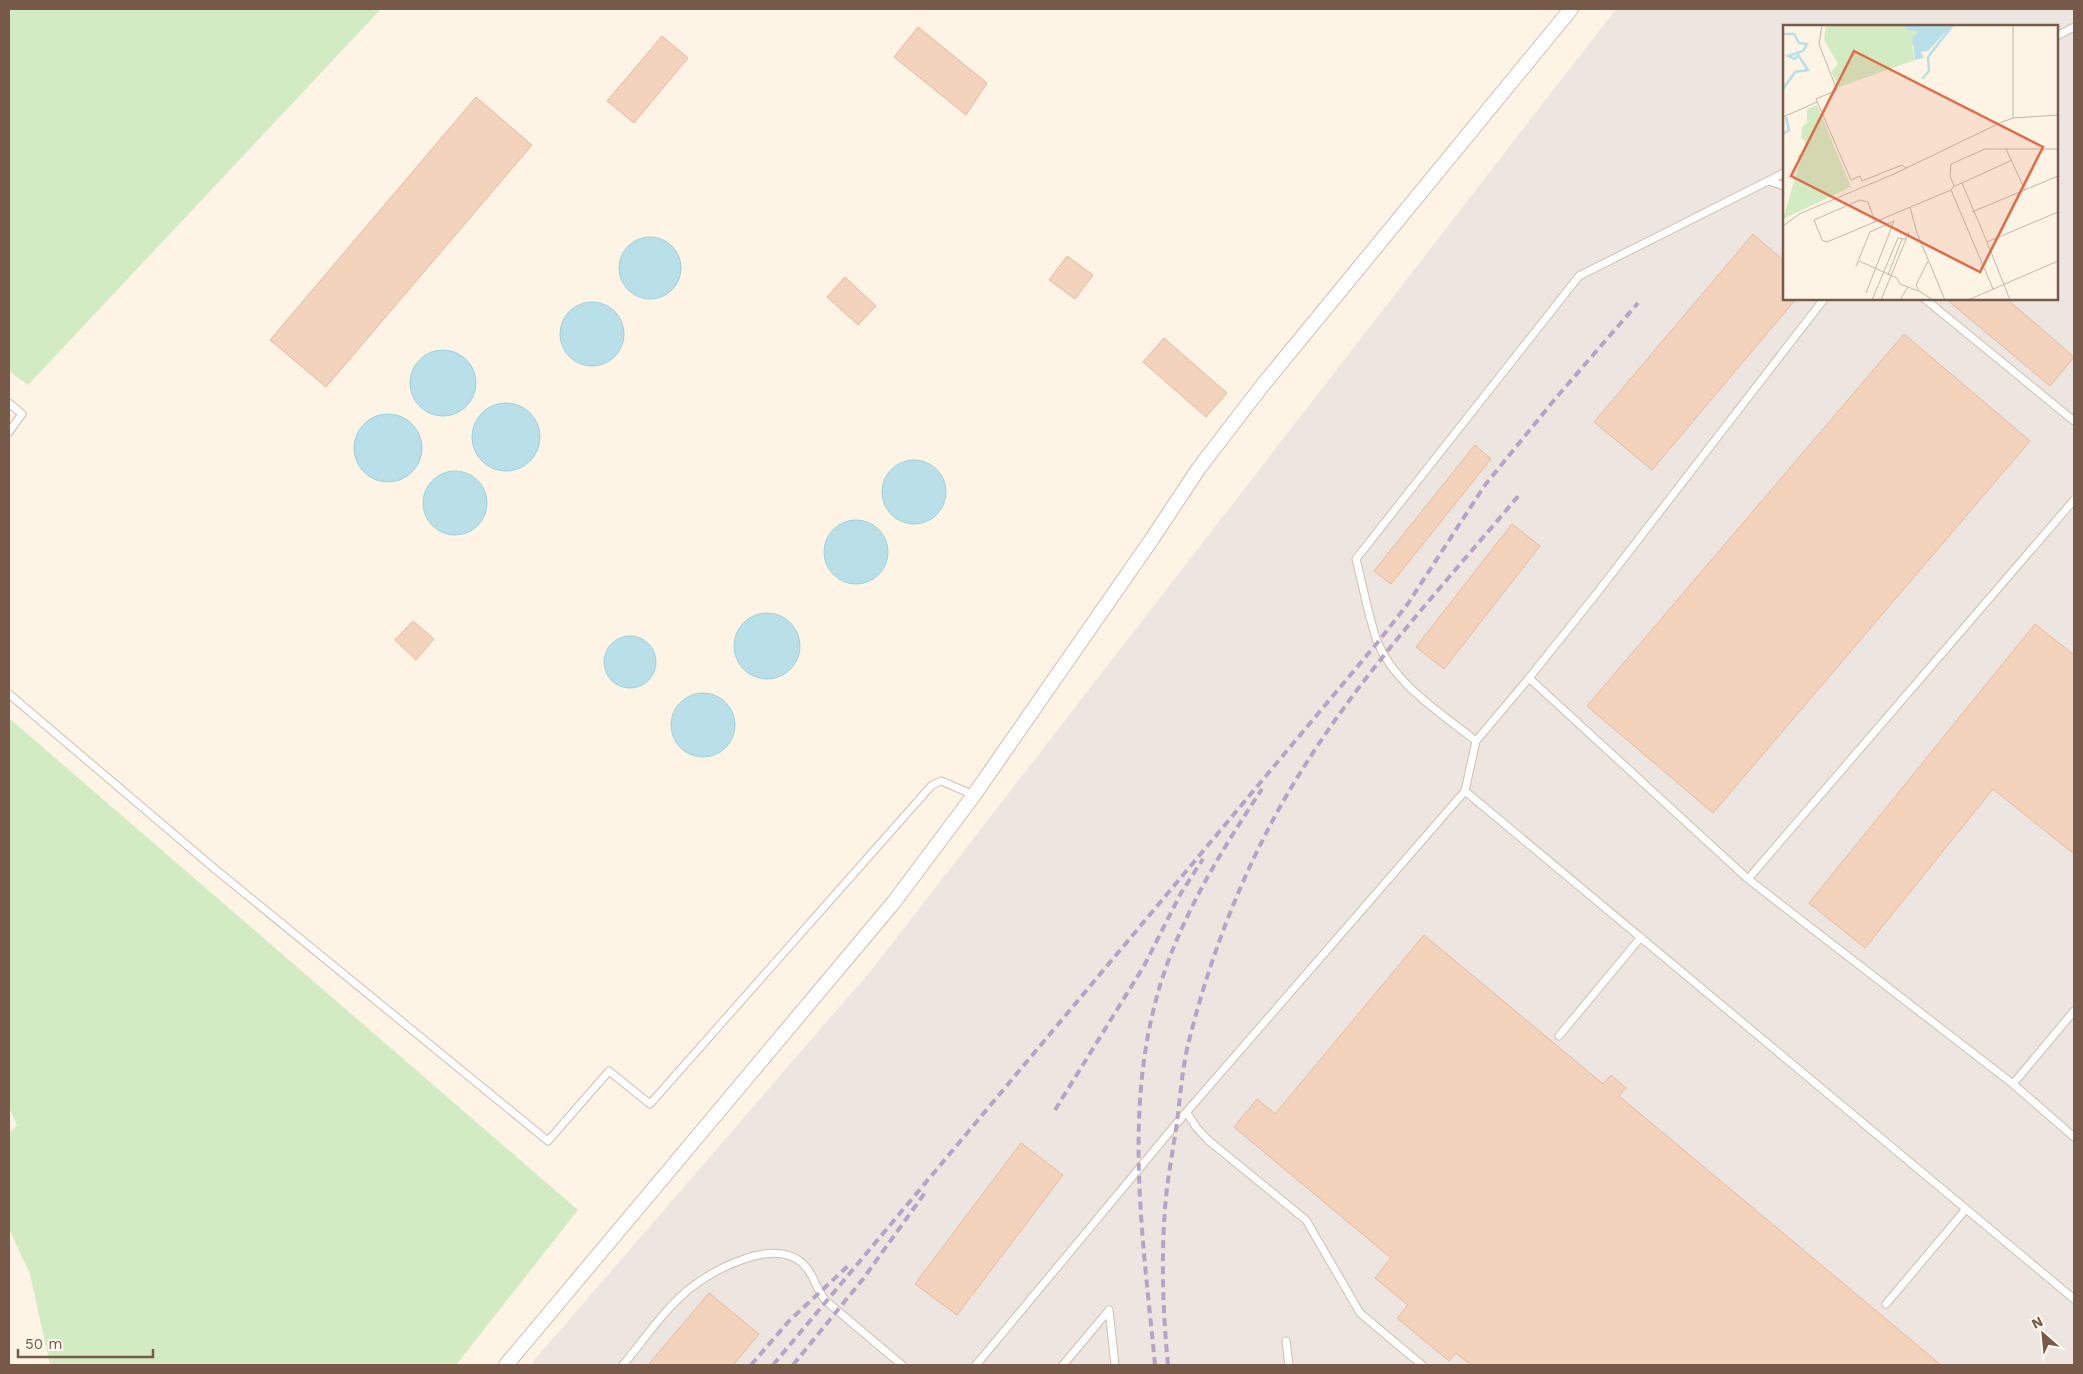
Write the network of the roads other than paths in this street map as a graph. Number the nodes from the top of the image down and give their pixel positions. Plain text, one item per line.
1 (1571, 9) edge
2 (2074, 28) edge
3 (2058, 36) edge
4 (1783, 174) edge
5 (1769, 181) junction
6 (1783, 186) edge
7 (1823, 300) edge
8 (1926, 300) edge
9 (9, 403) edge
10 (2074, 422) edge
11 (9, 432) edge
12 (2074, 500) edge
13 (1528, 678) junction
14 (9, 694) edge
15 (1476, 741) junction
16 (1465, 791) junction
17 (974, 795) junction
18 (1748, 879) junction
19 (1641, 937) junction
20 (2074, 1011) edge
21 (1559, 1036) dead end
22 (2013, 1084) junction
23 (1187, 1113) junction
24 (2074, 1137) edge
25 (1966, 1209) junction
26 (2074, 1299) edge
27 (1886, 1304) dead end
28 (1286, 1341) dead end
29 (506, 1365) edge
30 (623, 1365) edge
31 (902, 1365) edge
32 (976, 1365) edge
33 (1064, 1365) edge
34 (1115, 1365) edge
35 (1289, 1365) edge
36 (1422, 1365) edge

1 - 17 street
2 - 3 lane
4 - 5 lane
5 - 6 lane
5 - 15 lane
7 - 13 lane
8 - 10 lane
9 - 11 lane
12 - 18 lane
13 - 15 lane
13 - 18 lane
14 - 17 lane
15 - 16 lane
16 - 19 lane
16 - 23 lane
17 - 29 street
18 - 22 lane
19 - 21 lane
19 - 25 lane
20 - 22 lane
22 - 24 lane
23 - 32 lane
23 - 36 lane
25 - 26 lane
25 - 27 lane
28 - 35 lane
30 - 31 lane
33 - 34 lane

